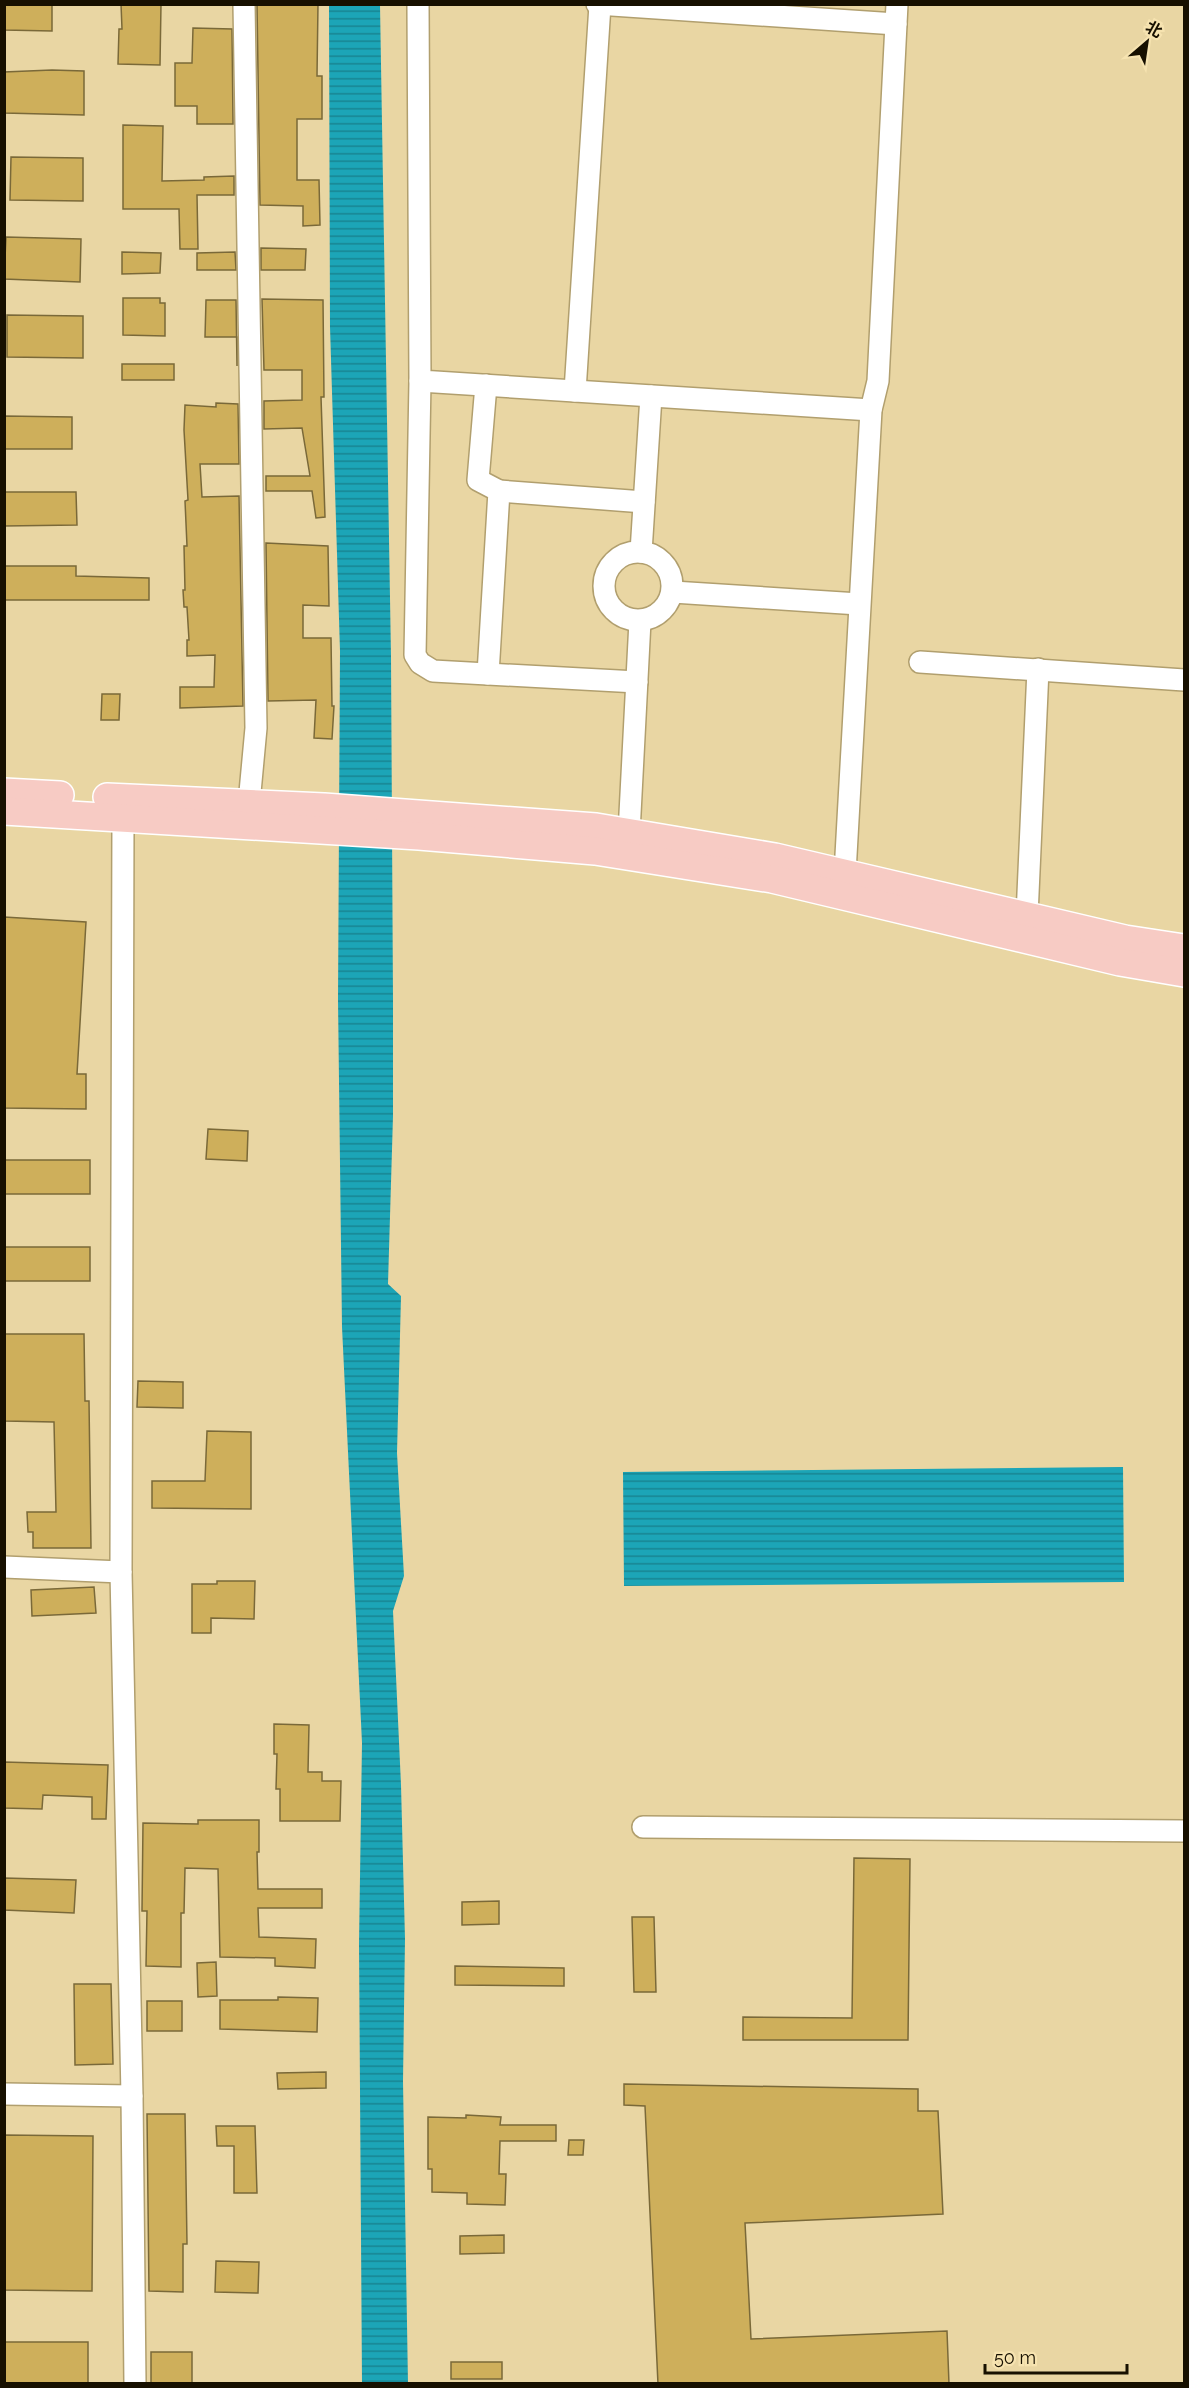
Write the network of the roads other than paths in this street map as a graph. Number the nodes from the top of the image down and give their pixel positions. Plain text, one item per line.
1 (244, 4) edge
2 (418, 4) edge
3 (598, 5) edge
4 (897, 14) edge
5 (420, 381) junction
6 (486, 385) junction
7 (575, 391) junction
8 (651, 396) junction
9 (871, 410) junction
10 (499, 492) junction
11 (644, 502) junction
12 (641, 552) junction
13 (673, 592) junction
14 (859, 604) junction
15 (640, 621) junction
16 (920, 662) dead end
17 (1038, 669) junction
18 (488, 674) junction
19 (1185, 680) edge
20 (637, 682) junction
21 (4, 792) edge
22 (249, 803) junction
23 (4, 811) edge
24 (123, 816) junction
25 (324, 819) junction
26 (626, 844) junction
27 (845, 873) junction
28 (1027, 915) junction
29 (1185, 948) edge
30 (1185, 974) edge
31 (4, 1567) edge
32 (121, 1572) junction
33 (643, 1827) dead end
34 (1185, 1831) edge
35 (4, 2094) edge
36 (132, 2096) junction
37 (135, 2384) edge

1 - 22 street
2 - 5 street
3 - 4 street
3 - 7 street
4 - 9 street
5 - 6 street
5 - 18 street
6 - 7 street
6 - 10 street
7 - 8 street
8 - 9 street
8 - 11 street
9 - 14 street
10 - 11 street
10 - 18 street
11 - 12 street
12 - 13 street
12 - 15 street
13 - 14 street
13 - 15 street
14 - 27 street
15 - 20 street
16 - 17 street
17 - 19 street
17 - 28 street
18 - 20 street
20 - 26 street
21 - 22 main road
22 - 25 main road
23 - 24 main road
24 - 25 main road
24 - 32 street
25 - 26 main road
26 - 27 main road
26 - 30 main road
27 - 28 main road
28 - 29 main road
31 - 32 street
32 - 36 street
33 - 34 street
35 - 36 street
36 - 37 street

